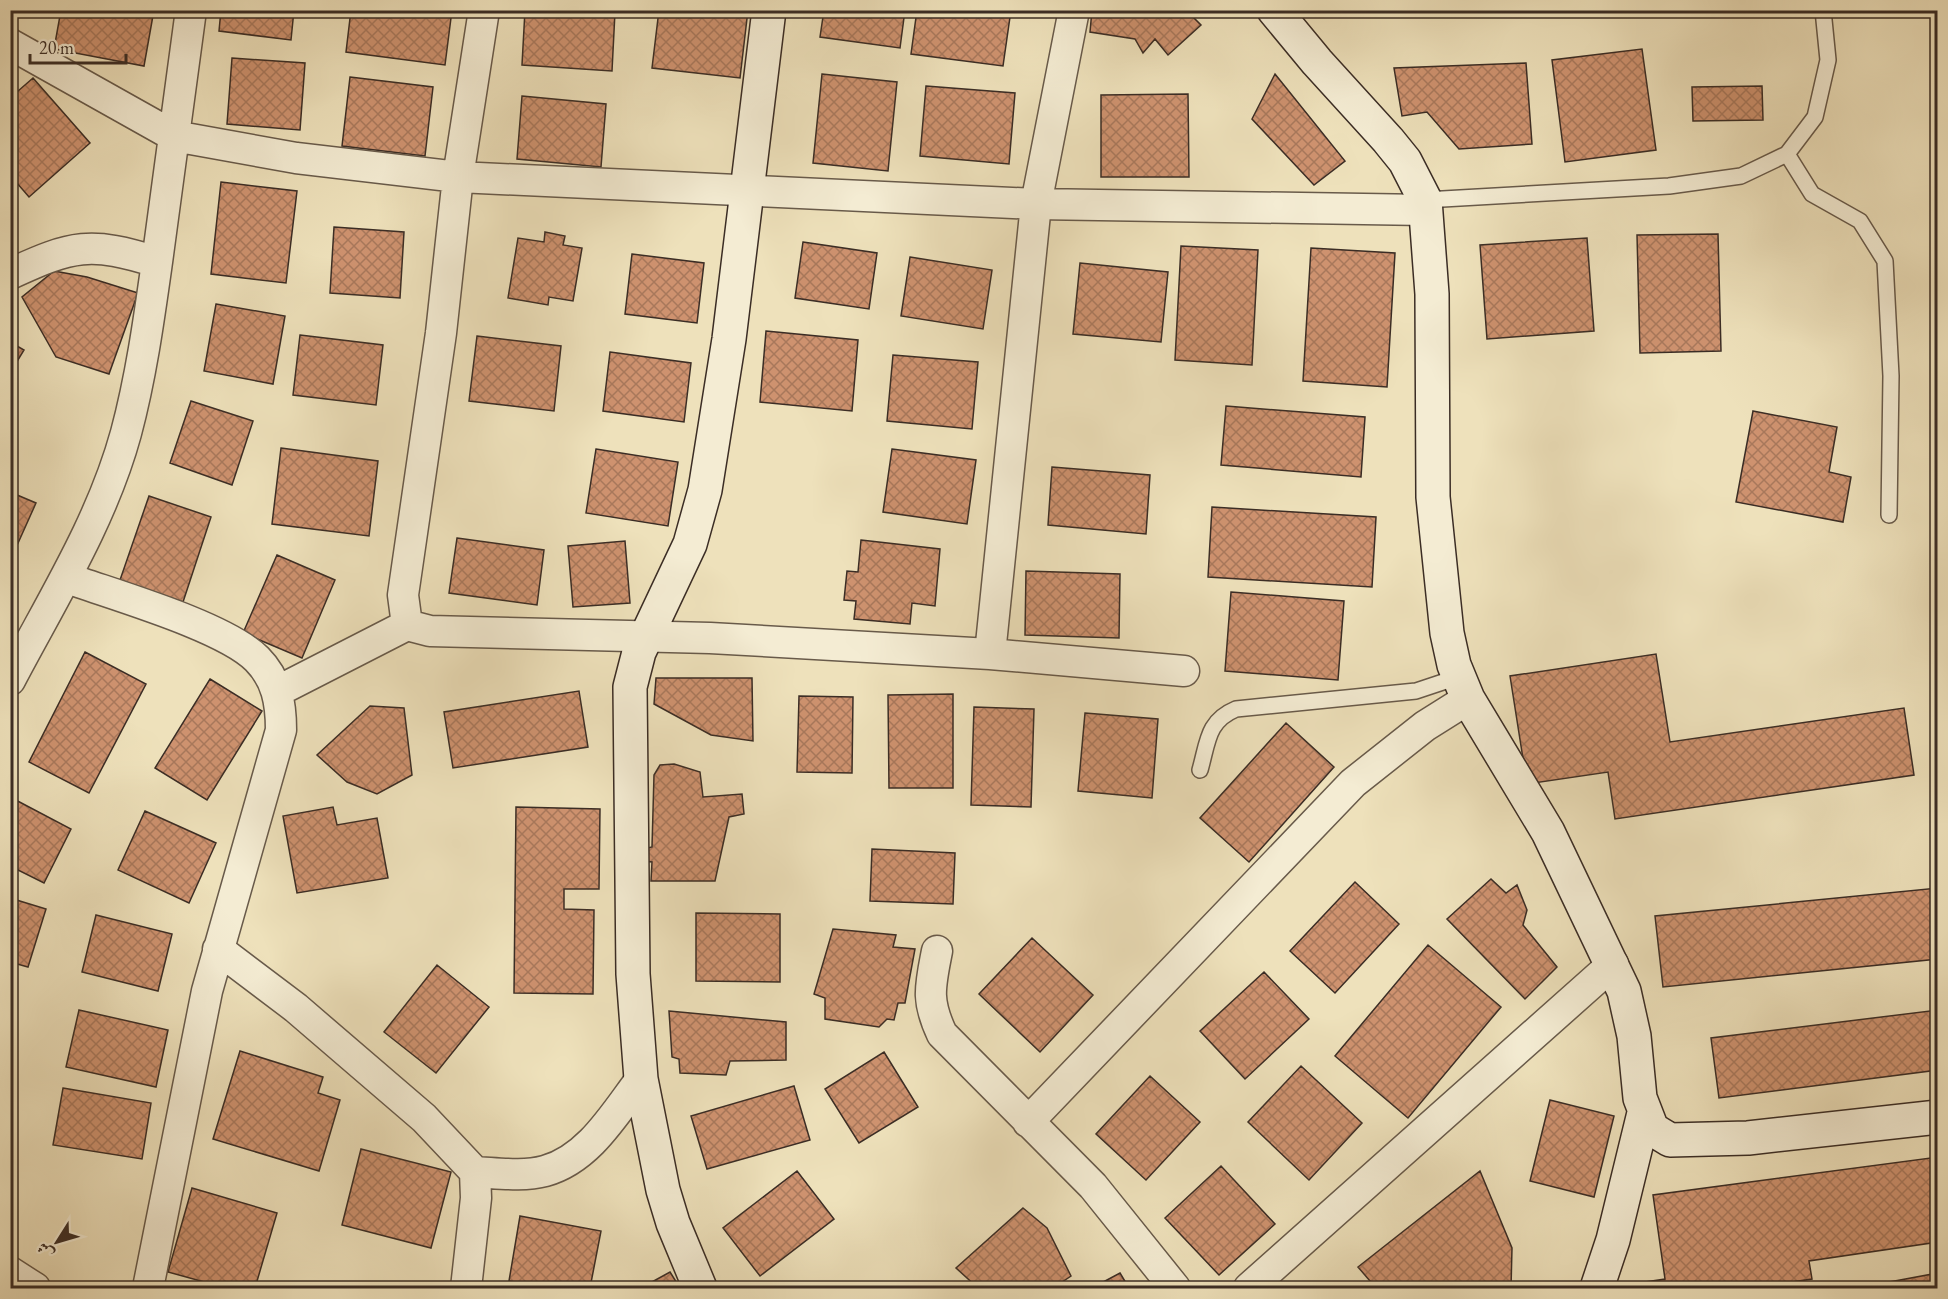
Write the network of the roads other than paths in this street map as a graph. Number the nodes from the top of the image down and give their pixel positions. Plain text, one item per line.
1 (191, 10) edge
2 (484, 10) edge
3 (769, 10) edge
4 (1074, 10) edge
5 (1274, 10) edge
6 (1823, 10) edge
7 (10, 44) edge
8 (174, 136) junction
9 (1787, 154) junction
10 (458, 177) junction
11 (746, 192) junction
12 (1036, 204) junction
13 (1425, 205) junction
14 (157, 262) junction
15 (10, 274) edge
16 (1890, 515) dead end
17 (67, 578) junction
18 (407, 625) junction
19 (647, 635) junction
20 (990, 654) junction
21 (1184, 671) dead end
22 (10, 680) edge
23 (1463, 688) junction
24 (278, 691) junction
25 (1200, 770) dead end
26 (218, 949) junction
27 (937, 951) dead end
28 (1613, 964) junction
29 (641, 1079) junction
30 (1644, 1113) junction
31 (1938, 1117) edge
32 (1028, 1122) junction
33 (475, 1172) junction
34 (10, 1272) edge
35 (35, 1288) edge
36 (148, 1288) edge
37 (466, 1288) edge
38 (699, 1288) edge
39 (1175, 1288) edge
40 (1249, 1288) edge
41 (1598, 1288) edge

1 - 8 street
2 - 10 street
3 - 11 main road
4 - 12 street
5 - 13 main road
6 - 9 lane
7 - 8 street
8 - 10 street
8 - 14 street
9 - 13 lane
9 - 16 lane
10 - 11 street
10 - 18 street
11 - 12 street
11 - 19 main road
12 - 13 street
12 - 20 street
13 - 23 main road
14 - 15 street
14 - 17 street
17 - 22 street
17 - 24 street
18 - 19 street
18 - 24 street
19 - 20 street
19 - 29 main road
20 - 21 street
23 - 25 lane
23 - 28 main road
23 - 32 street
24 - 26 street
26 - 33 street
26 - 36 street
27 - 32 street
28 - 30 main road
28 - 40 street
29 - 33 street
29 - 38 main road
30 - 31 main road
30 - 41 main road
32 - 39 street
33 - 37 street
34 - 35 street

